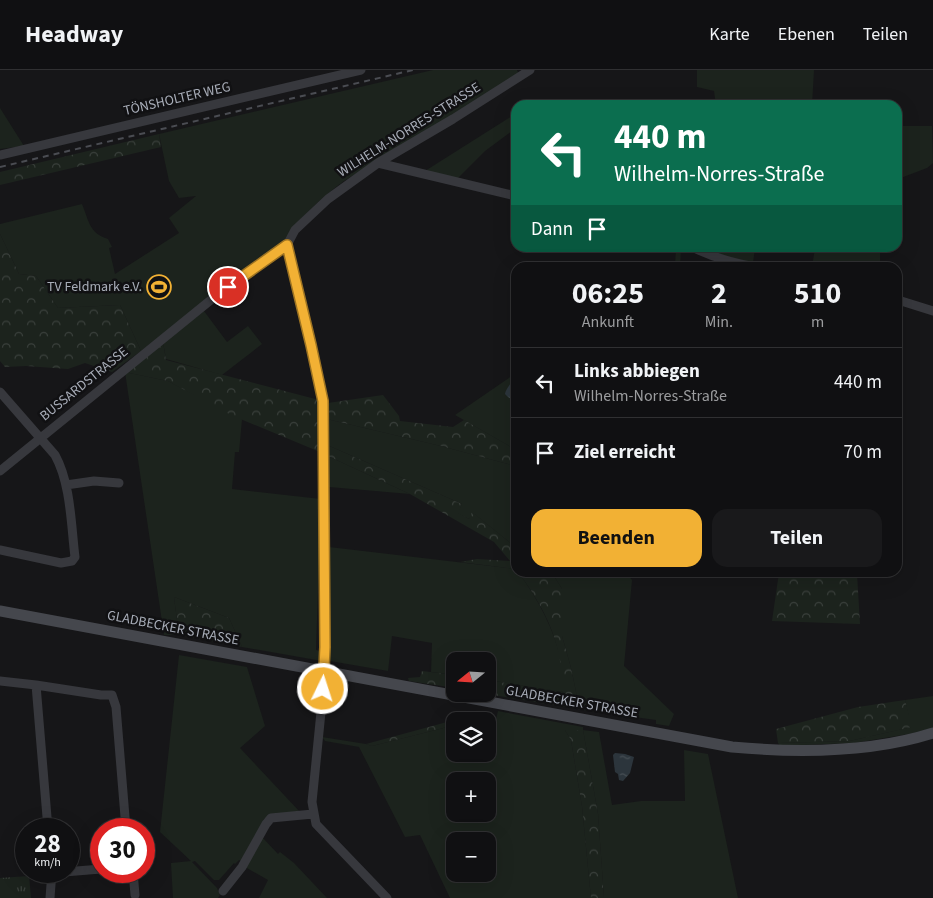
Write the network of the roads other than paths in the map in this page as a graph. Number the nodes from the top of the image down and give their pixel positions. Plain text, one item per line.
1 (361, 70) edge
2 (530, 70) edge
3 (0, 155) edge
4 (378, 163) junction
5 (511, 195) edge
6 (287, 245) junction
7 (702, 252) edge
8 (729, 262) edge
9 (902, 301) edge
10 (933, 311) edge
11 (146, 352) joint
12 (0, 392) edge
13 (39, 438) junction
14 (0, 471) edge
15 (119, 482) dead end
16 (66, 485) junction
17 (0, 550) edge
18 (0, 611) edge
19 (325, 672) junction
20 (0, 681) edge
21 (36, 685) junction
22 (933, 733) edge
23 (313, 814) junction
24 (47, 818) edge
25 (125, 818) edge
26 (51, 883) edge
27 (134, 883) edge
28 (223, 891) dead end
29 (135, 894) dead end
30 (50, 898) edge
31 (387, 898) edge

1 - 3 street, TÖNSHOLTER WEG
2 - 4 street, WILHELM-NORRES-STRASSE
4 - 5 street
4 - 6 street, WILHELM-NORRES-STRASSE
6 - 11 street, WILHELM-NORRES-STRASSE
6 - 19 street
7 - 8 street
9 - 10 street
11 - 13 street, BUSSARDSTRASSE
12 - 13 street, BUSSARDSTRASSE
13 - 14 street, BUSSARDSTRASSE
13 - 16 street, BUSSARDSTRASSE
15 - 16 street
16 - 17 street, BUSSARDSTRASSE
18 - 19 main road, GLADBECKER STRASSE
19 - 22 main road, GLADBECKER STRASSE
19 - 23 street
20 - 21 street
21 - 24 street
21 - 25 street
23 - 28 street
23 - 31 street
26 - 30 street
27 - 29 street

